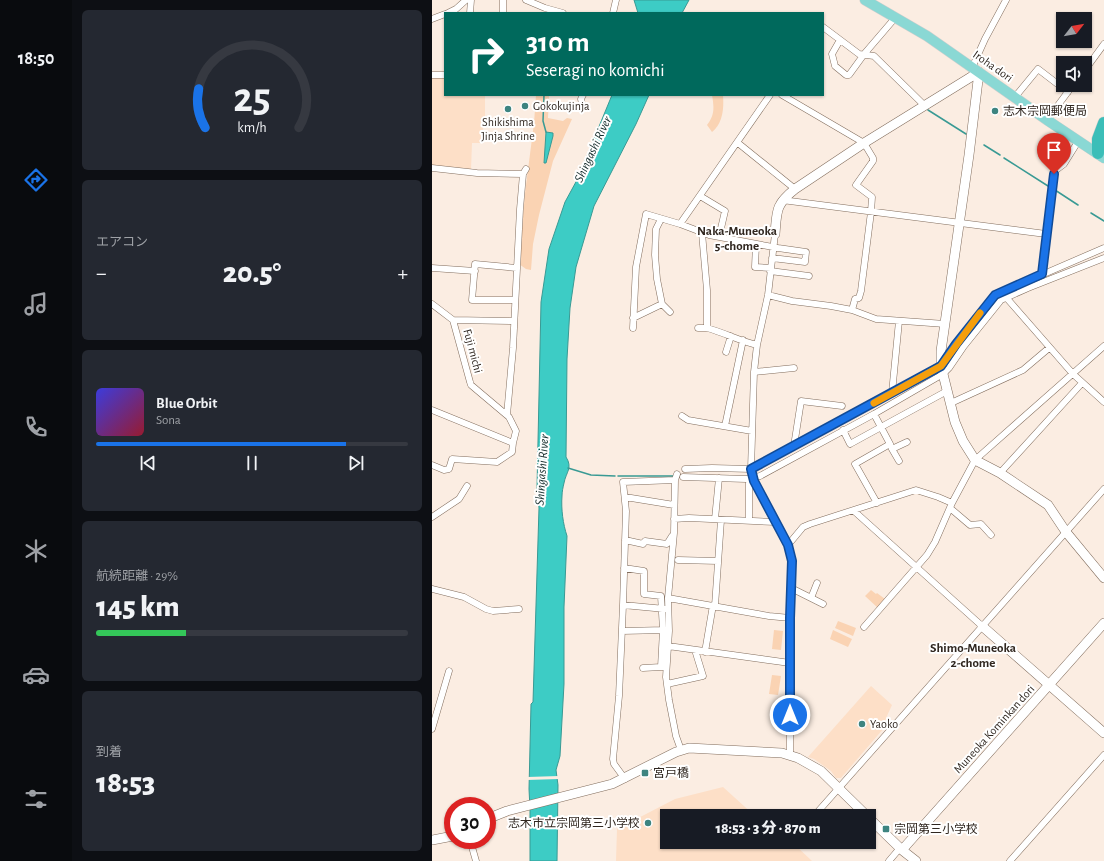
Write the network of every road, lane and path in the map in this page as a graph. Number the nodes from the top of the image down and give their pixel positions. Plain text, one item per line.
1 (466, 0) edge
2 (471, 0) edge
3 (504, 0) edge
4 (526, 0) edge
5 (616, 0) edge
6 (865, 0) edge
7 (1006, 0) edge
8 (881, 4) edge
9 (450, 12) edge
10 (470, 12) edge
11 (503, 12) edge
12 (559, 12) edge
13 (613, 12) edge
14 (444, 14) edge
15 (895, 18) junction
16 (432, 19) edge
17 (824, 28) edge
18 (840, 40) junction
19 (1104, 44) edge
20 (865, 54) junction
21 (1092, 60) edge
22 (976, 70) junction
23 (432, 75) edge
24 (444, 75) edge
25 (1056, 83) edge
26 (1068, 92) edge
27 (582, 96) edge
28 (769, 96) edge
29 (784, 96) edge
30 (1015, 97) junction
31 (582, 104) dead end
32 (924, 105) junction
33 (1048, 120) junction
34 (1104, 123) edge
35 (1079, 140) junction
36 (738, 143) junction
37 (864, 143) junction
38 (1102, 152) edge
39 (432, 168) edge
40 (795, 189) junction
41 (700, 196) junction
42 (782, 200) junction
43 (871, 212) junction
44 (661, 219) junction
45 (959, 223) junction
46 (680, 224) junction
47 (702, 233) junction
48 (775, 234) joint
49 (1046, 234) junction
50 (719, 237) junction
51 (756, 244) junction
52 (773, 247) junction
53 (1104, 248) edge
54 (772, 258) junction
55 (1104, 258) edge
56 (432, 268) edge
57 (517, 268) junction
58 (771, 269) junction
59 (475, 271) junction
60 (1042, 274) junction
61 (809, 276) dead end
62 (768, 295) junction
63 (1005, 296) junction
64 (515, 300) junction
65 (432, 304) edge
66 (662, 304) junction
67 (852, 310) junction
68 (670, 312) dead end
69 (633, 318) junction
70 (453, 320) junction
71 (514, 321) junction
72 (899, 321) junction
73 (945, 324) junction
74 (633, 328) dead end
75 (698, 328) dead end
76 (707, 328) junction
77 (731, 336) junction
78 (742, 340) junction
79 (757, 345) junction
80 (1104, 346) edge
81 (1050, 348) junction
82 (726, 352) dead end
83 (794, 368) dead end
84 (942, 370) junction
85 (754, 372) junction
86 (1073, 374) junction
87 (1082, 383) junction
88 (947, 391) junction
89 (892, 393) junction
90 (951, 402) junction
91 (1104, 402) edge
92 (842, 406) dead end
93 (432, 410) edge
94 (874, 414) junction
95 (507, 415) junction
96 (682, 416) dead end
97 (725, 426) junction
98 (881, 428) junction
99 (843, 430) junction
100 (752, 431) junction
101 (907, 442) dead end
102 (513, 444) junction
103 (794, 446) junction
104 (891, 447) junction
105 (975, 460) junction
106 (898, 461) dead end
107 (432, 465) edge
108 (684, 469) dead end
109 (751, 469) junction
110 (1000, 474) junction
111 (678, 477) junction
112 (719, 478) junction
113 (753, 478) junction
114 (467, 486) dead end
115 (1104, 490) edge
116 (625, 497) junction
117 (877, 503) junction
118 (674, 505) junction
119 (951, 506) junction
120 (854, 511) junction
121 (432, 517) edge
122 (674, 519) junction
123 (718, 520) junction
124 (749, 520) junction
125 (775, 522) junction
126 (1066, 532) junction
127 (674, 533) junction
128 (991, 535) dead end
129 (625, 540) junction
130 (788, 545) junction
131 (678, 560) dead end
132 (718, 561) junction
133 (917, 567) junction
134 (624, 568) junction
135 (1104, 578) edge
136 (817, 583) dead end
137 (791, 588) junction
138 (432, 589) edge
139 (668, 598) junction
140 (811, 598) junction
141 (823, 604) dead end
142 (623, 605) junction
143 (714, 606) junction
144 (519, 609) dead end
145 (665, 609) junction
146 (790, 618) junction
147 (1104, 623) edge
148 (982, 626) junction
149 (864, 627) dead end
150 (666, 630) junction
151 (622, 631) junction
152 (668, 646) junction
153 (695, 650) junction
154 (705, 652) junction
155 (790, 663) junction
156 (663, 667) junction
157 (643, 668) dead end
158 (449, 671) dead end
159 (666, 684) junction
160 (1049, 684) junction
161 (432, 729) edge
162 (1104, 733) edge
163 (681, 750) junction
164 (790, 755) junction
165 (1104, 755) edge
166 (625, 779) junction
167 (839, 788) junction
168 (820, 809) edge
169 (860, 809) edge
170 (496, 816) edge
171 (876, 825) edge
172 (444, 838) edge
173 (432, 840) edge
174 (473, 849) edge
175 (901, 849) junction
176 (476, 861) edge
177 (889, 861) edge
178 (916, 861) edge
179 (1010, 861) edge

1 - 9 street
2 - 10 street
3 - 11 street
4 - 12 street
5 - 13 street
6 - 8 main road, Iroha dori
7 - 22 street
8 - 15 main road, Iroha dori
14 - 16 street
15 - 20 street
15 - 22 main road, Iroha dori
17 - 18 street
18 - 20 street
18 - 20 street
19 - 21 street
20 - 32 street
22 - 30 main road, Iroha dori
22 - 32 street
22 - 45 street
23 - 24 street
25 - 30 street
26 - 33 street
27 - 31 street
28 - 36 street
29 - 37 street
30 - 33 main road, Iroha dori
32 - 37 street
33 - 35 main road, Iroha dori
34 - 38 highway
35 - 38 main road, Iroha dori
35 - 49 street
36 - 40 street
36 - 41 street
37 - 40 street
37 - 43 street
39 - 57 street
40 - 42 street
41 - 46 street
41 - 50 street
42 - 43 street
42 - 48 street
43 - 45 street
43 - 67 street
44 - 46 street
44 - 66 street
44 - 69 street
45 - 49 street
45 - 73 street
46 - 47 street
47 - 50 street
47 - 76 street
48 - 52 street
49 - 60 street
50 - 51 street
51 - 52 street
51 - 58 street
52 - 54 street
52 - 54 street
53 - 60 street
54 - 58 street
55 - 63 street
56 - 59 street
57 - 59 street
57 - 64 street
58 - 61 street
58 - 62 street
59 - 64 street
60 - 63 street
62 - 67 street
62 - 79 street
63 - 81 street
63 - 84 street
63 - 84 street
64 - 71 street
65 - 70 street, Fuji michi
66 - 68 street
66 - 69 street
67 - 72 street
69 - 74 street
70 - 71 street
70 - 95 street, Fuji michi
71 - 95 street
72 - 73 street
72 - 89 street
73 - 84 street
75 - 76 street
76 - 77 street
77 - 78 street
77 - 82 street
78 - 79 street
78 - 97 street
79 - 85 street
80 - 86 street
81 - 86 street
81 - 90 street
83 - 85 street
84 - 88 street
84 - 89 street
84 - 94 street
85 - 100 street
86 - 87 street
86 - 105 street
87 - 91 street
87 - 110 street
88 - 90 street
88 - 98 street
89 - 103 street
90 - 105 street
92 - 103 street
93 - 102 street
94 - 98 street
94 - 99 street
95 - 102 street, Fuji michi
96 - 97 street
97 - 100 street
98 - 99 street
98 - 104 street
99 - 113 street
100 - 109 street
101 - 104 street
102 - 107 street
103 - 109 street
104 - 106 street
104 - 117 street
105 - 110 street
105 - 119 street
108 - 109 street
109 - 113 street
110 - 126 street
111 - 112 street
111 - 116 street
111 - 118 street
112 - 113 street
112 - 123 street
113 - 124 street
113 - 125 street
114 - 121 street
115 - 126 street
116 - 118 street
116 - 129 street
117 - 119 street
117 - 120 street
118 - 122 street
119 - 128 street
119 - 133 street
120 - 130 street
120 - 133 street
122 - 123 street
122 - 127 street
123 - 124 street
123 - 132 street
124 - 125 street
125 - 130 street
126 - 135 street
126 - 148 street
127 - 129 street
127 - 139 street
129 - 134 street
130 - 137 street
131 - 132 street
132 - 143 street
133 - 148 street
133 - 149 street
134 - 142 street
134 - 145 street
136 - 140 street
137 - 140 street
137 - 146 street
138 - 144 street
139 - 143 street
139 - 145 street
140 - 141 street
142 - 145 street
142 - 151 street
143 - 146 street
143 - 154 street
145 - 150 street
146 - 155 street
147 - 160 street, Muneoka Kominkan dori
148 - 160 street
148 - 167 street
150 - 151 street
150 - 152 street
150 - 156 street
151 - 166 street
152 - 153 street
152 - 156 street
153 - 154 street
153 - 159 street
154 - 155 street
155 - 164 street
156 - 157 street
156 - 159 street
158 - 161 street
159 - 163 street
160 - 162 street
160 - 175 street, Muneoka Kominkan dori
163 - 164 street
163 - 166 street
164 - 167 street
165 - 179 street
166 - 170 street
167 - 168 street
167 - 169 street
171 - 175 street
172 - 173 street
174 - 176 street
175 - 177 street
175 - 178 street

